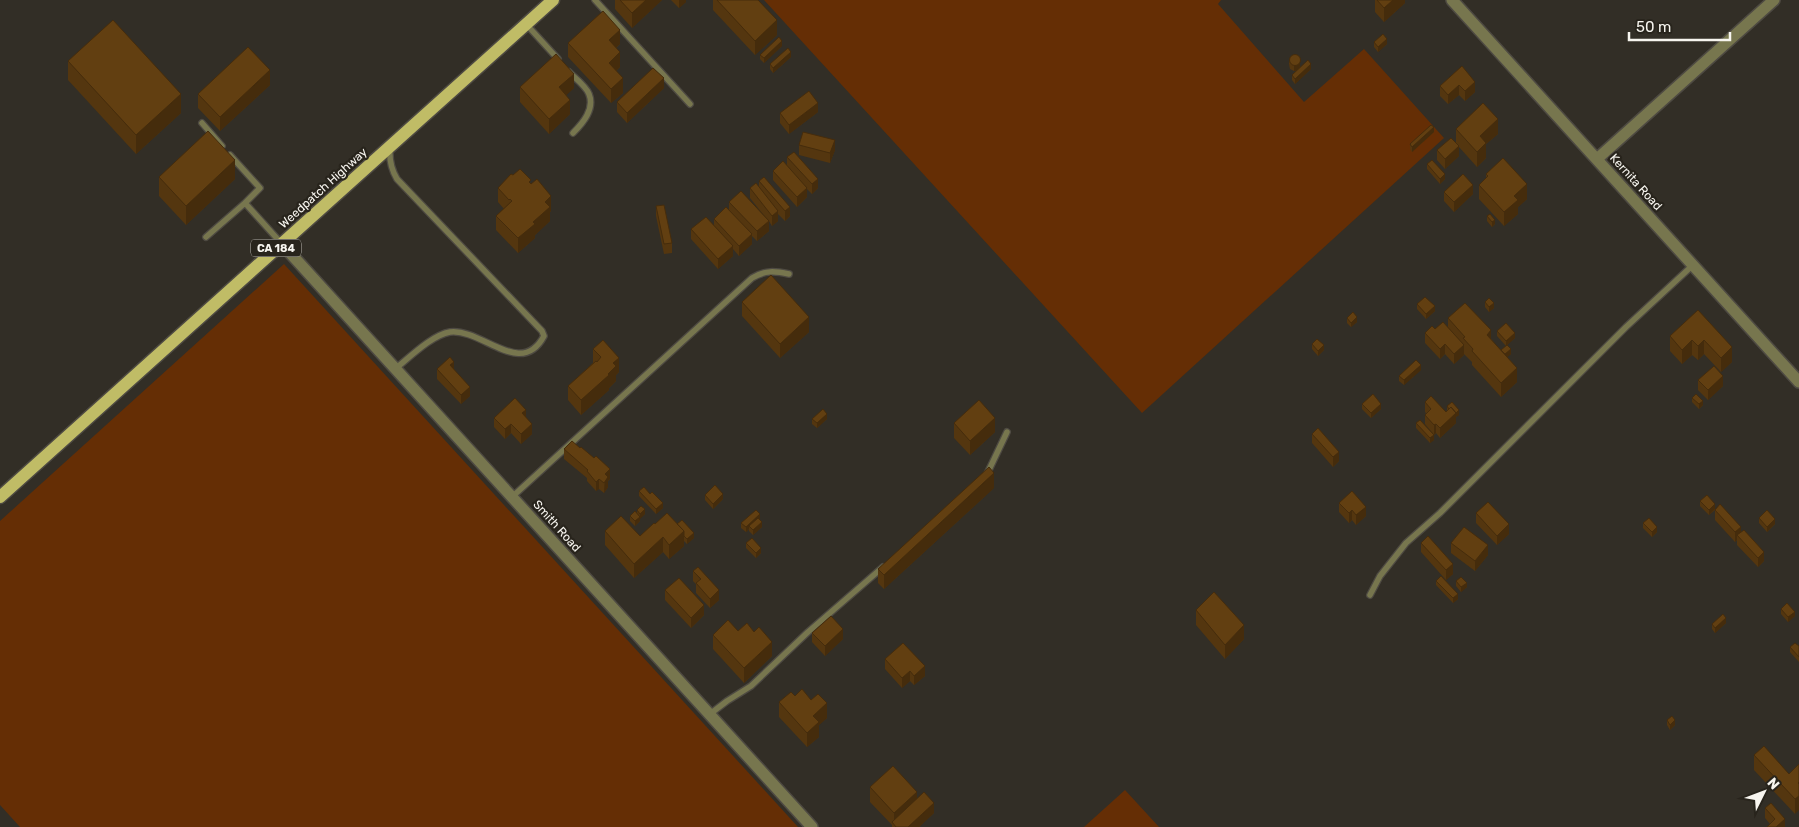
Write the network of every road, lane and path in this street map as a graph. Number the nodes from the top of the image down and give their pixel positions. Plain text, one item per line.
1 (553, 0) edge
2 (595, 0) edge
3 (1452, 0) edge
4 (1774, 0) edge
5 (526, 24) junction
6 (690, 104) dead end
7 (202, 123) dead end
8 (573, 133) dead end
9 (390, 146) junction
10 (1597, 159) junction
11 (245, 202) junction
12 (206, 237) dead end
13 (282, 244) junction
14 (1692, 264) junction
15 (789, 274) dead end
16 (395, 369) junction
17 (1799, 382) edge
18 (1007, 432) dead end
19 (986, 476) edge
20 (0, 497) edge
21 (512, 497) junction
22 (889, 563) edge
23 (1370, 595) dead end
24 (710, 714) junction
25 (812, 827) edge

1 - 5 main road, Weedpatch Highway / CA 184
2 - 6 lane
3 - 10 street, Kernita Road
4 - 10 street
5 - 8 lane
5 - 9 main road, Weedpatch Highway / CA 184
7 - 11 lane
9 - 13 main road, Weedpatch Highway / CA 184
9 - 16 lane
10 - 14 street, Kernita Road
11 - 12 lane
11 - 13 lane
13 - 16 street, Smith Road
13 - 20 main road, Weedpatch Highway / CA 184
14 - 17 street, Kernita Road
14 - 23 lane
15 - 21 lane
16 - 21 street, Smith Road
18 - 19 lane
21 - 24 street, Smith Road
22 - 24 lane
24 - 25 street, Smith Road

